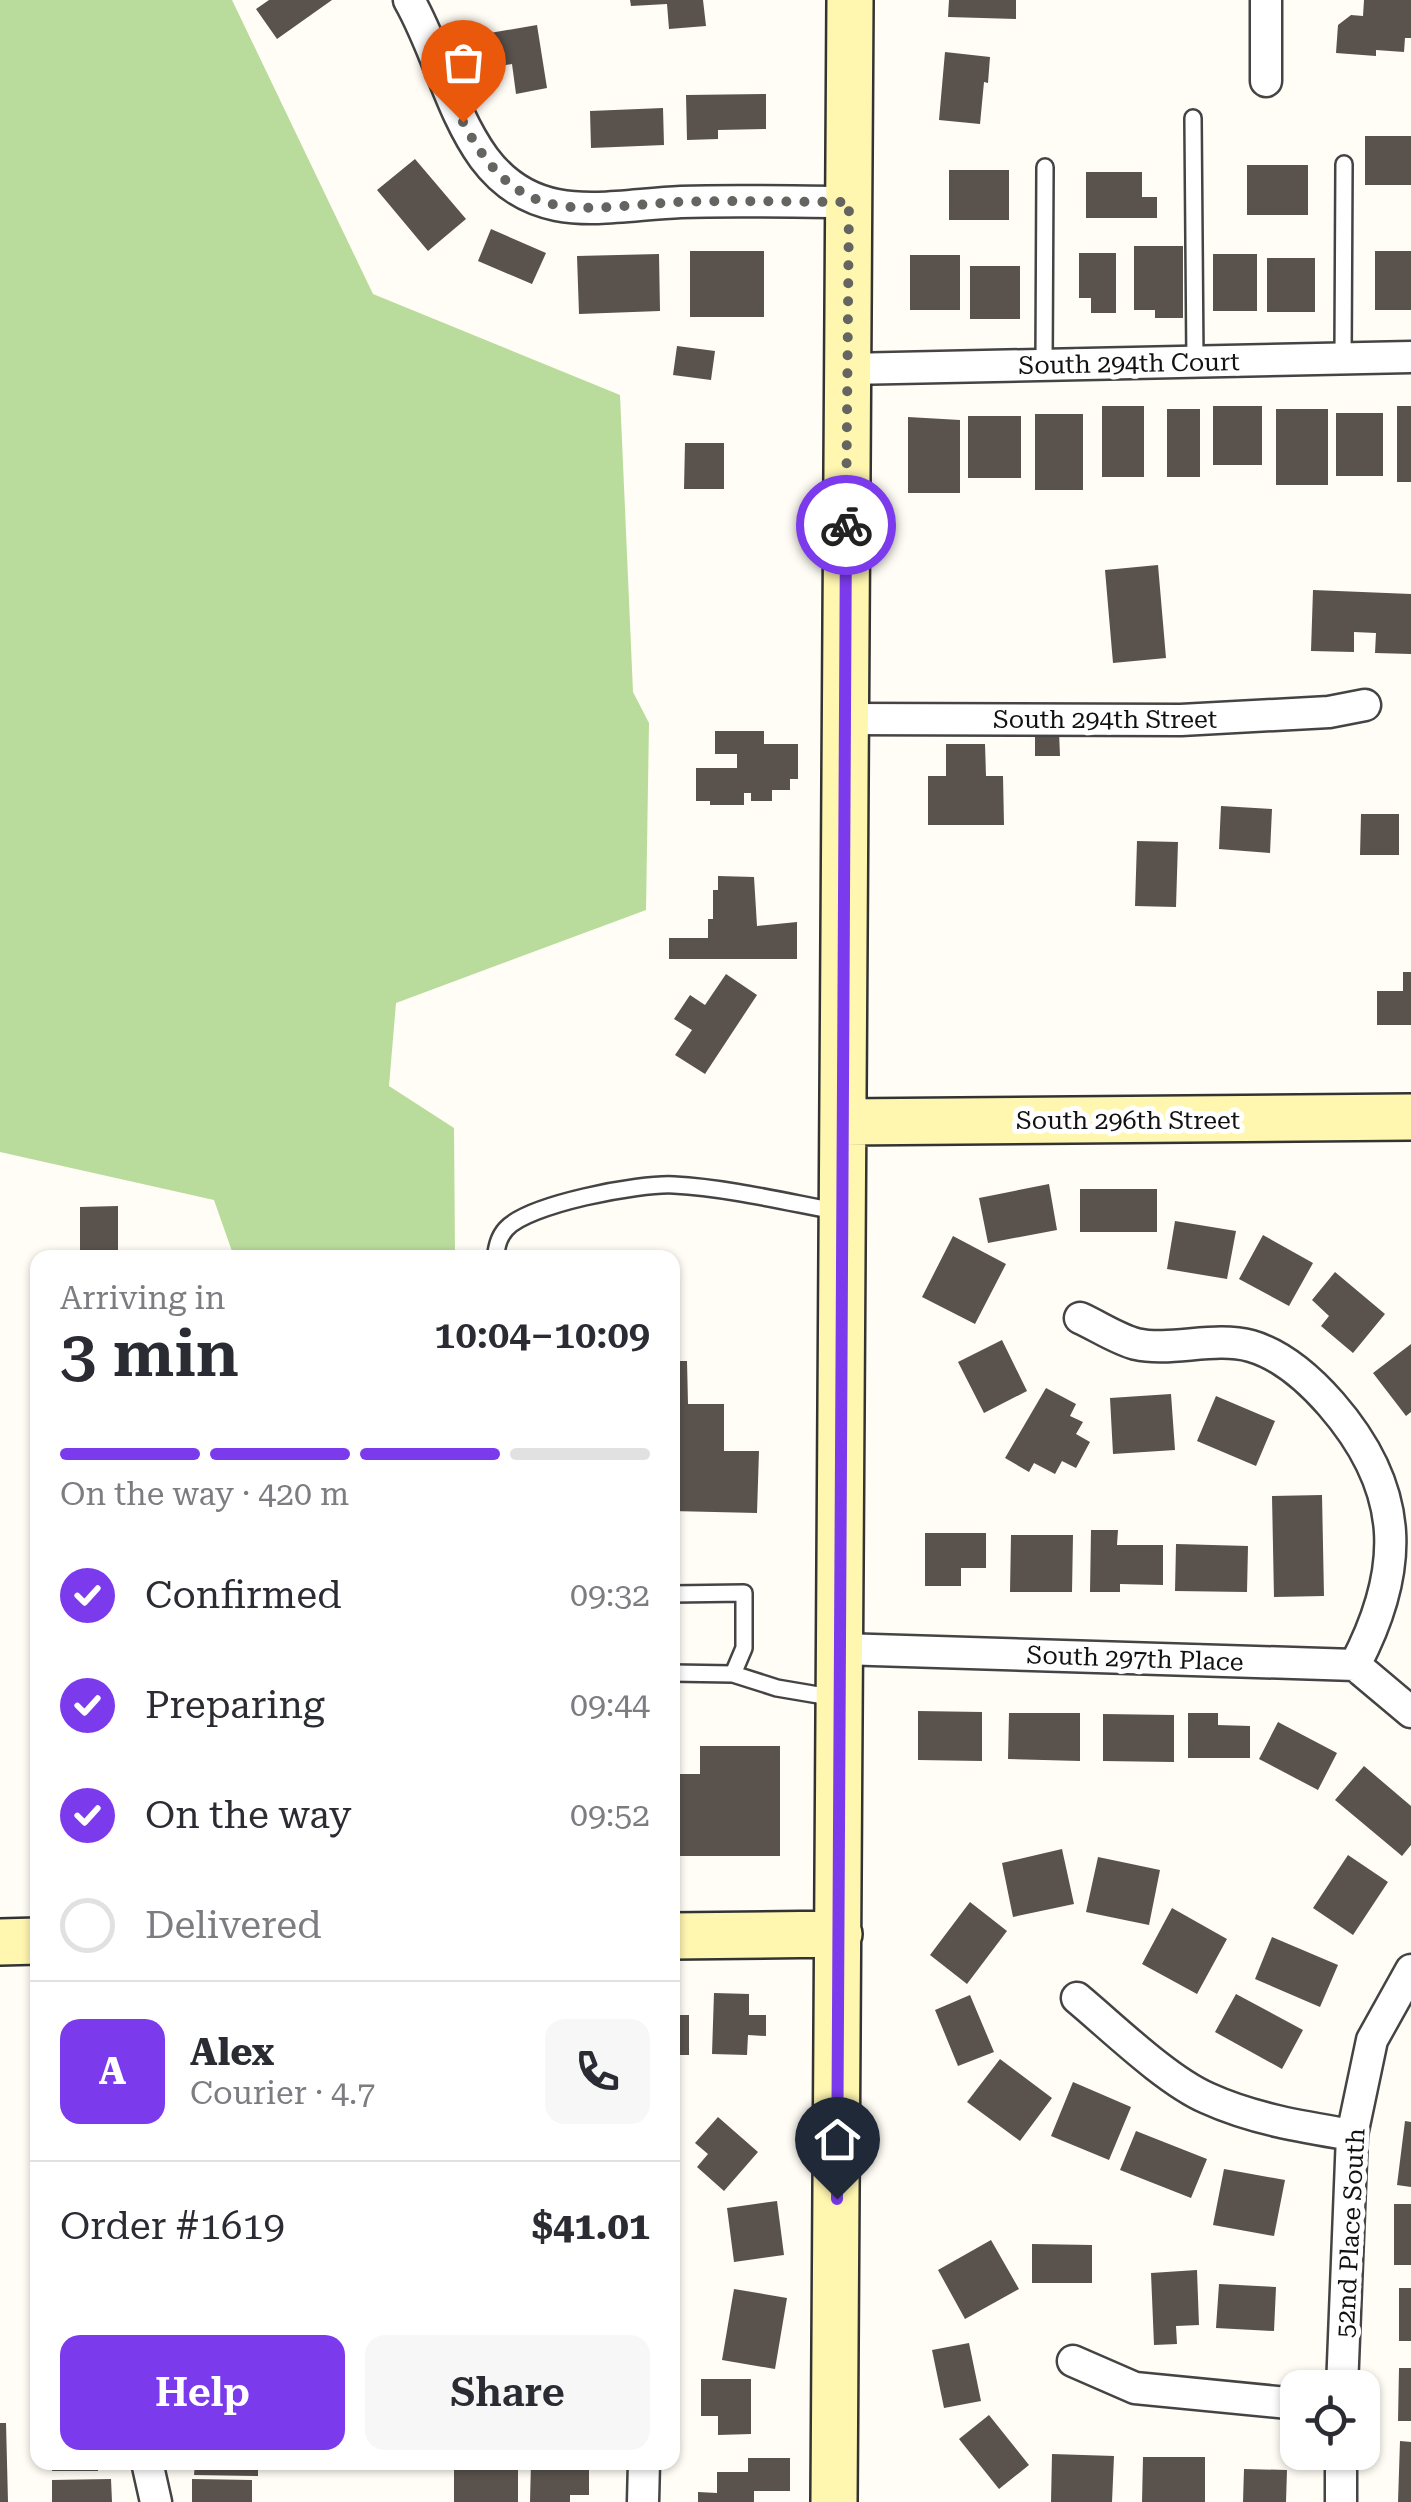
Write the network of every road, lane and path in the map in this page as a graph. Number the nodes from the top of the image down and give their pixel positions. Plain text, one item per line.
1 (409, 0) edge
2 (850, 0) edge
3 (1266, 0) edge
4 (1266, 81) dead end
5 (1193, 118) dead end
6 (1344, 164) dead end
7 (1045, 167) dead end
8 (849, 202) junction
9 (1411, 358) edge
10 (1343, 359) junction
11 (1195, 362) junction
12 (1044, 365) junction
13 (848, 369) junction
14 (1365, 705) dead end
15 (844, 719) junction
16 (1411, 1118) edge
17 (844, 1122) junction
18 (844, 1212) junction
19 (496, 1250) edge
20 (1080, 1318) dead end
21 (680, 1594) edge
22 (841, 1649) junction
23 (1356, 1665) junction
24 (680, 1673) edge
25 (733, 1674) junction
26 (840, 1699) junction
27 (1411, 1712) edge
28 (839, 1934) junction
29 (680, 1936) edge
30 (30, 1941) edge
31 (0, 1942) edge
32 (1411, 1970) edge
33 (1077, 1998) dead end
34 (1352, 2134) junction
35 (1073, 2361) dead end
36 (1343, 2370) edge
37 (1280, 2402) edge
38 (149, 2470) edge
39 (644, 2470) edge
40 (1341, 2470) edge
41 (156, 2502) edge
42 (643, 2502) edge
43 (834, 2502) edge
44 (1341, 2502) edge

1 - 8 street
2 - 8 main road
3 - 4 street
5 - 11 lane
6 - 10 lane
7 - 12 lane
8 - 13 main road
9 - 10 street, South 294th Court
10 - 11 street, South 294th Court
11 - 12 street, South 294th Court
12 - 13 street, South 294th Court
13 - 15 main road
14 - 15 street, South 294th Street
15 - 17 main road
16 - 17 main road, South 296th Street
17 - 18 main road
18 - 19 lane
18 - 22 main road
20 - 23 street
21 - 25 lane
22 - 23 street, South 297th Place
22 - 26 main road
23 - 27 street
24 - 25 lane
25 - 26 lane
26 - 28 main road
28 - 29 main road
28 - 43 main road
30 - 31 main road
32 - 34 street, 52nd Place South
33 - 34 street
34 - 36 street, 52nd Place South
35 - 37 street
38 - 41 street
39 - 42 street
40 - 44 street

